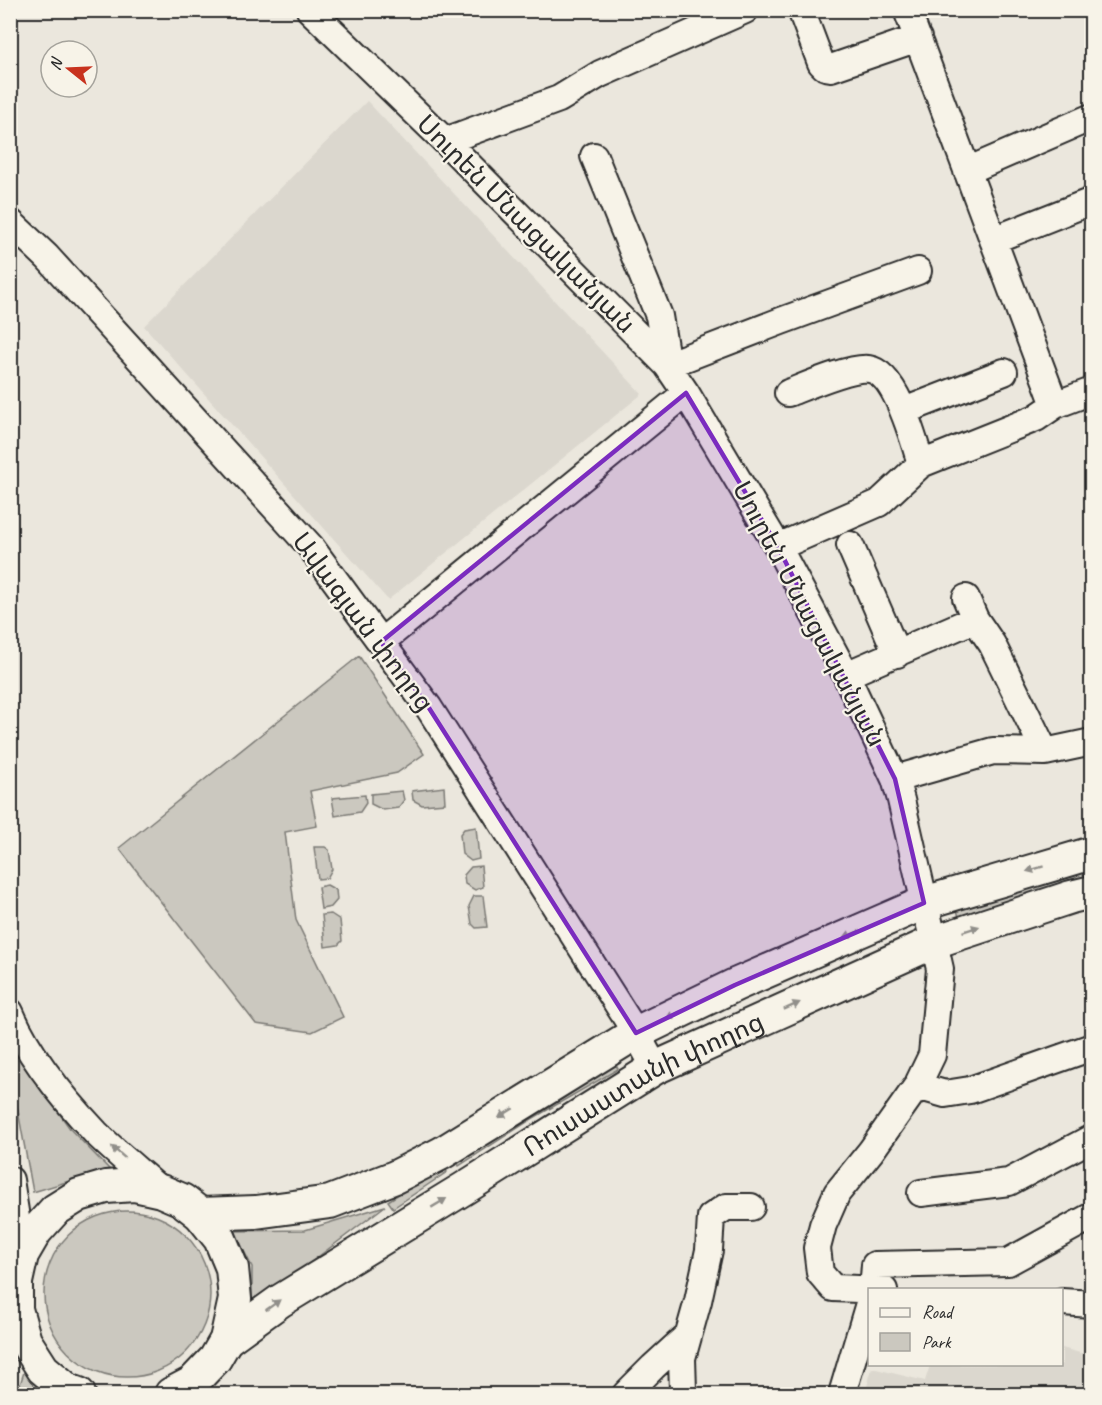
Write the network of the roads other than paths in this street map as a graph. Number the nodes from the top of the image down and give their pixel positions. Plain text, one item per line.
1 (310, 10) edge
2 (745, 10) edge
3 (801, 10) edge
4 (907, 10) edge
5 (918, 38) junction
6 (1092, 117) edge
7 (446, 141) junction
8 (594, 156) dead end
9 (967, 171) junction
10 (1092, 201) edge
11 (10, 222) edge
12 (993, 240) junction
13 (918, 271) dead end
14 (667, 366) junction
15 (1004, 372) dead end
16 (1092, 391) edge
17 (686, 393) junction
18 (788, 393) dead end
19 (1055, 405) junction
20 (904, 411) junction
21 (921, 464) junction
22 (850, 545) dead end
23 (778, 547) junction
24 (381, 642) junction
25 (897, 654) junction
26 (846, 675) junction
27 (1092, 741) edge
28 (1045, 752) junction
29 (895, 779) junction
30 (1092, 853) edge
31 (1092, 892) edge
32 (924, 903) junction
33 (934, 942) junction
34 (10, 1012) edge
35 (636, 1034) junction
36 (1092, 1047) edge
37 (655, 1068) junction
38 (917, 1086) junction
39 (1092, 1138) edge
40 (10, 1180) edge
41 (161, 1191) junction
42 (921, 1193) dead end
43 (751, 1207) dead end
44 (200, 1214) junction
45 (1092, 1216) edge
46 (22, 1255) junction
47 (873, 1288) edge
48 (868, 1289) edge
49 (1063, 1302) edge
50 (1092, 1304) edge
51 (868, 1307) edge
52 (13, 1318) edge
53 (688, 1335) junction
54 (226, 1340) junction
55 (79, 1395) edge
56 (171, 1395) edge
57 (626, 1395) edge
58 (686, 1395) edge
59 (842, 1395) edge

1 - 7 street, Սուրեն Մնացականյան
2 - 7 street
3 - 5 street
4 - 5 street
5 - 9 street
6 - 9 street
7 - 14 street, Սուրեն Մնացականյան
8 - 14 street
9 - 12 street
10 - 12 street
11 - 24 street, Ավագյան փողոց
12 - 19 street
13 - 14 street
14 - 17 street, Սուրեն Մնացականյան
15 - 20 street
16 - 19 street
17 - 23 street, Սուրեն Մնացականյան
17 - 24 street
18 - 20 street
19 - 21 street
20 - 21 street
21 - 23 street
22 - 25 street
23 - 26 street, Սուրեն Մնացականյան
24 - 35 street, Ավագյան փողոց
25 - 26 street
25 - 28 street
26 - 29 street, Սուրեն Մնացականյան
27 - 28 street
28 - 29 street
29 - 32 street, Սուրեն Մնացականյան
30 -> 32 main road, Ռուսաստանի փողոց
33 -> 31 main road, Ռուսաստանի փողոց
32 - 33 street, Սուրեն Մնացականյան
32 -> 35 main road, Ռուսաստանի փողոց
37 -> 33 main road, Ռուսաստանի փողոց
33 - 38 street, Սուրեն Մնացականյան
41 -> 34 street
35 - 37 street, Ավագյան փողոց
35 -> 44 main road, Ռուսաստանի փողոց
36 - 38 street
54 -> 37 main road, Ռուսաստանի փողոց
38 - 48 street, Սուրեն Մնացականյան
39 - 42 street
40 - 46 street
41 - 44 main road
41 - 46 main road
43 - 53 street
44 - 54 main road
45 - 47 street
46 - 52 main road
49 - 50 street
51 - 59 street
52 - 55 main road
53 - 57 street
53 - 58 street
54 - 56 main road

